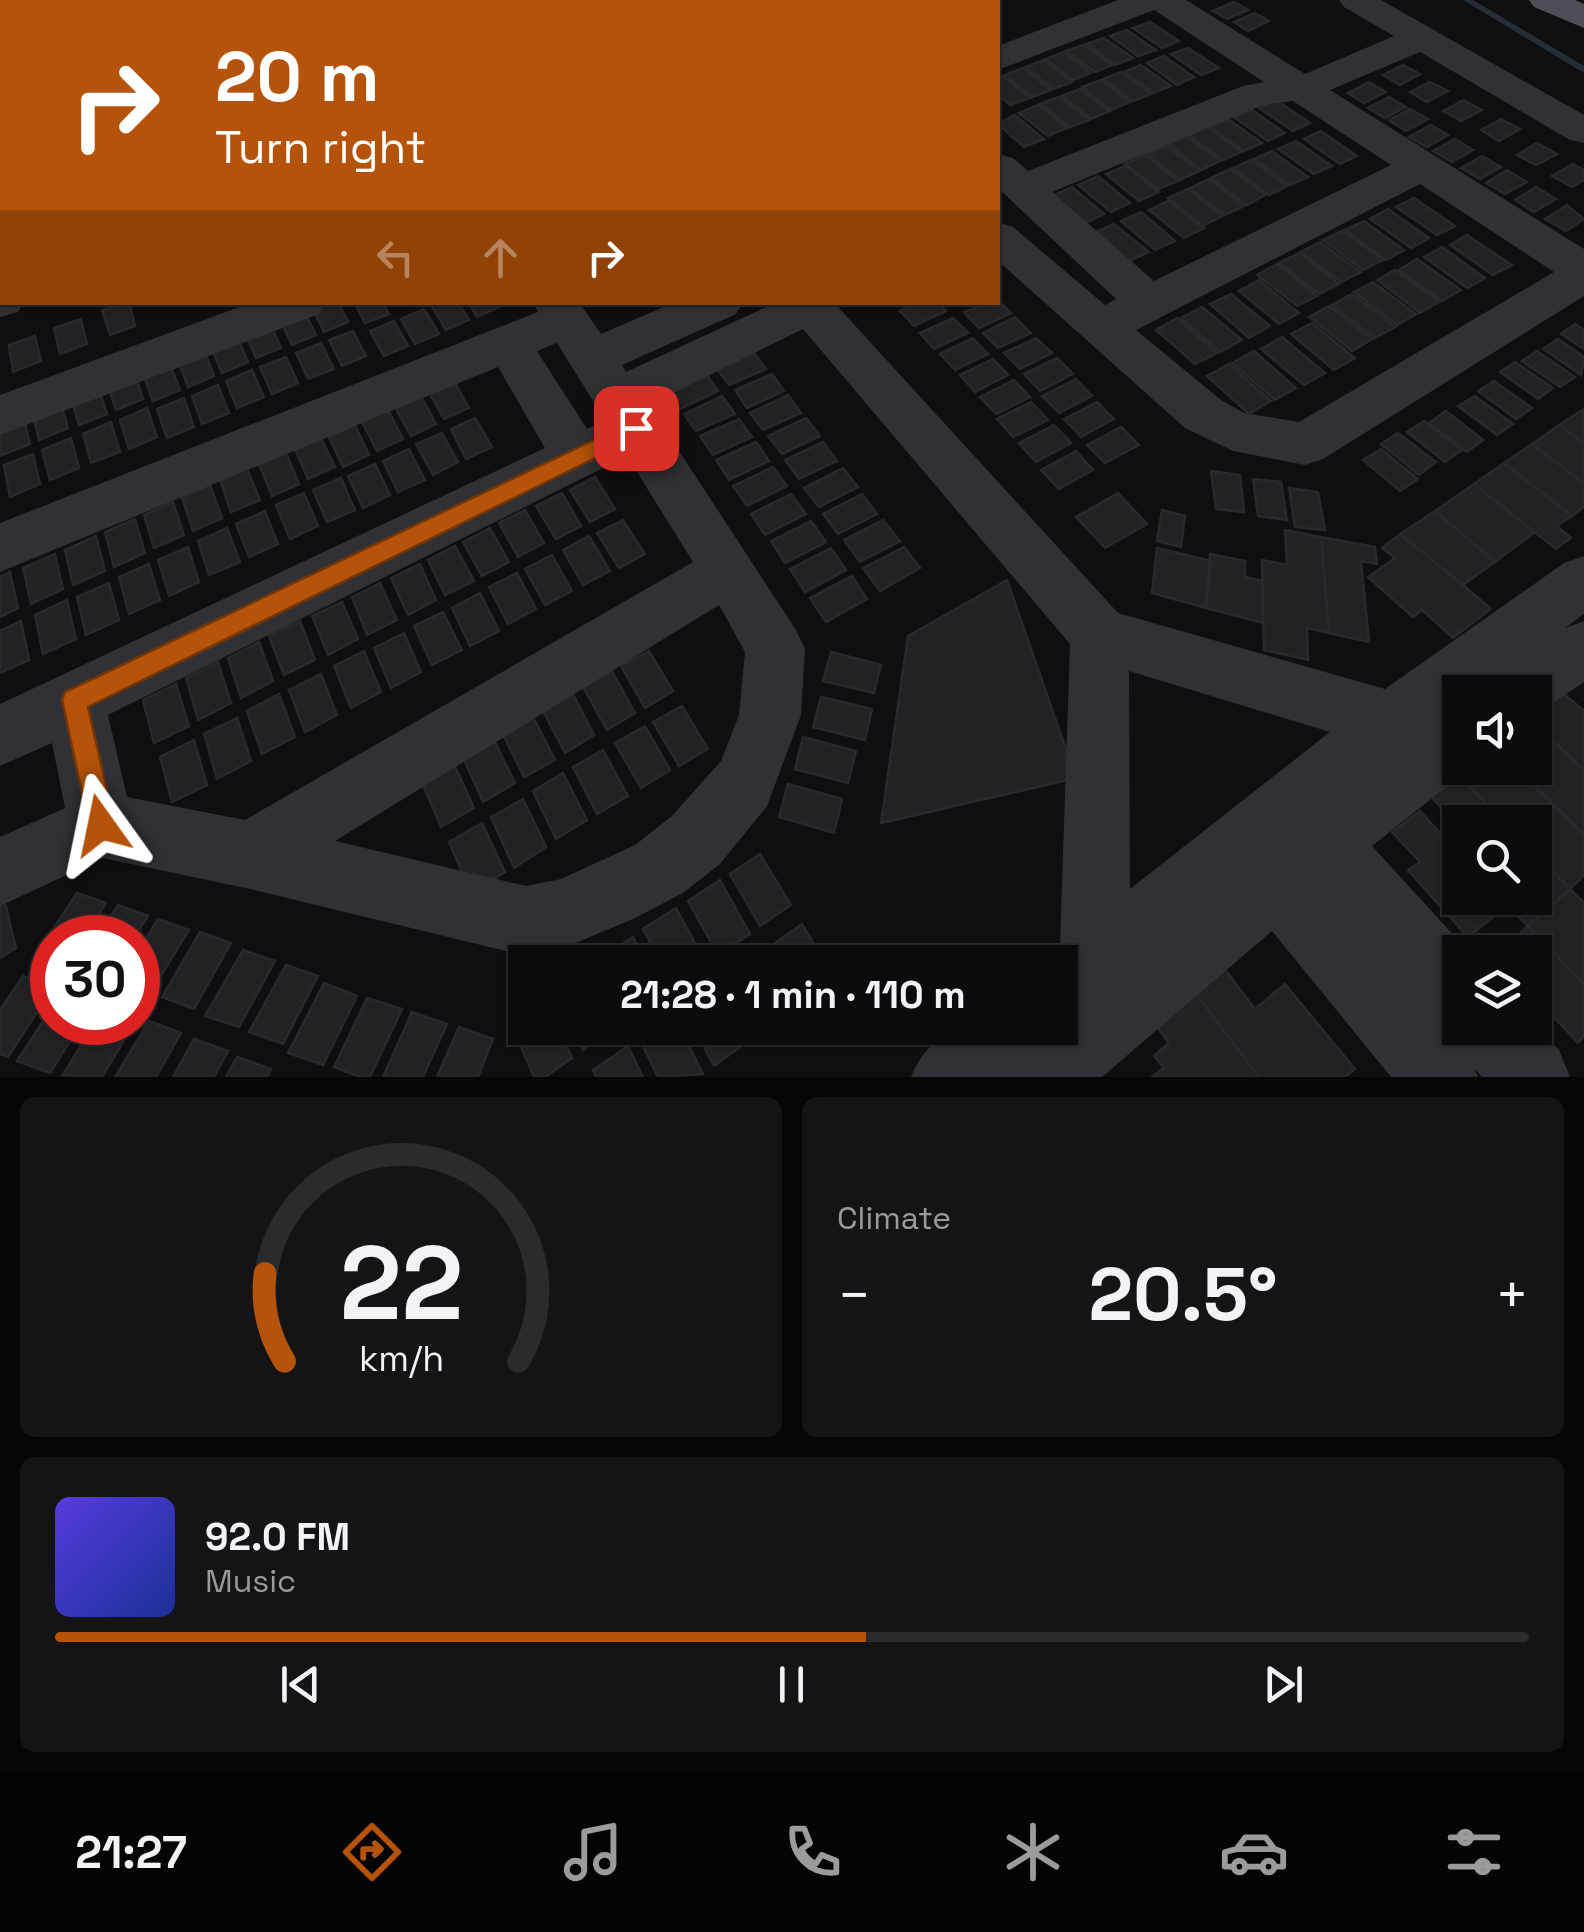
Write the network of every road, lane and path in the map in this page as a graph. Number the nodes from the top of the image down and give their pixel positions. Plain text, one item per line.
1 (1149, 0) edge
2 (1162, 0) edge
3 (1546, 0) edge
4 (1359, 13) edge
5 (1584, 17) edge
6 (1423, 37) junction
7 (1000, 57) edge
8 (1280, 75) junction
9 (1584, 130) edge
10 (1423, 166) junction
11 (1010, 177) edge
12 (1000, 238) edge
13 (1584, 272) edge
14 (1149, 303) junction
15 (294, 305) edge
16 (714, 305) edge
17 (807, 305) edge
18 (812, 305) edge
19 (1100, 327) junction
20 (508, 346) junction
21 (594, 361) edge
22 (0, 415) edge
23 (577, 457) junction
24 (0, 548) edge
25 (728, 570) junction
26 (1584, 580) edge
27 (1100, 635) junction
28 (1584, 648) edge
29 (1545, 675) edge
30 (74, 700) junction
31 (0, 736) edge
32 (1427, 739) edge
33 (101, 825) junction
34 (250, 856) junction
35 (1300, 863) junction
36 (0, 872) edge
37 (1442, 981) edge
38 (1093, 988) edge
39 (990, 1045) edge
40 (1503, 1045) edge
41 (949, 1077) edge
42 (1044, 1077) edge
43 (1440, 1077) edge
44 (1532, 1077) edge

1 - 7 street
2 - 8 street
3 - 5 main road
4 - 6 street
6 - 8 street
6 - 9 street
8 - 10 street
8 - 11 street
10 - 13 street
10 - 14 street
11 - 14 street
12 - 19 street
13 - 19 street
14 - 19 street
15 - 22 street
16 - 21 street
17 - 21 street
18 - 27 street
20 - 21 street
20 - 23 street
20 - 24 street
21 - 23 street
21 - 25 street
23 - 30 street
25 - 34 street
25 - 34 street
26 - 32 street
27 - 32 street
27 - 38 street
28 - 29 street
30 - 31 street
30 - 33 street
32 - 35 street
32 - 38 street
33 - 34 street
33 - 36 street
35 - 37 street
35 - 38 street
35 - 43 street
38 - 42 street
39 - 41 street
40 - 44 street

